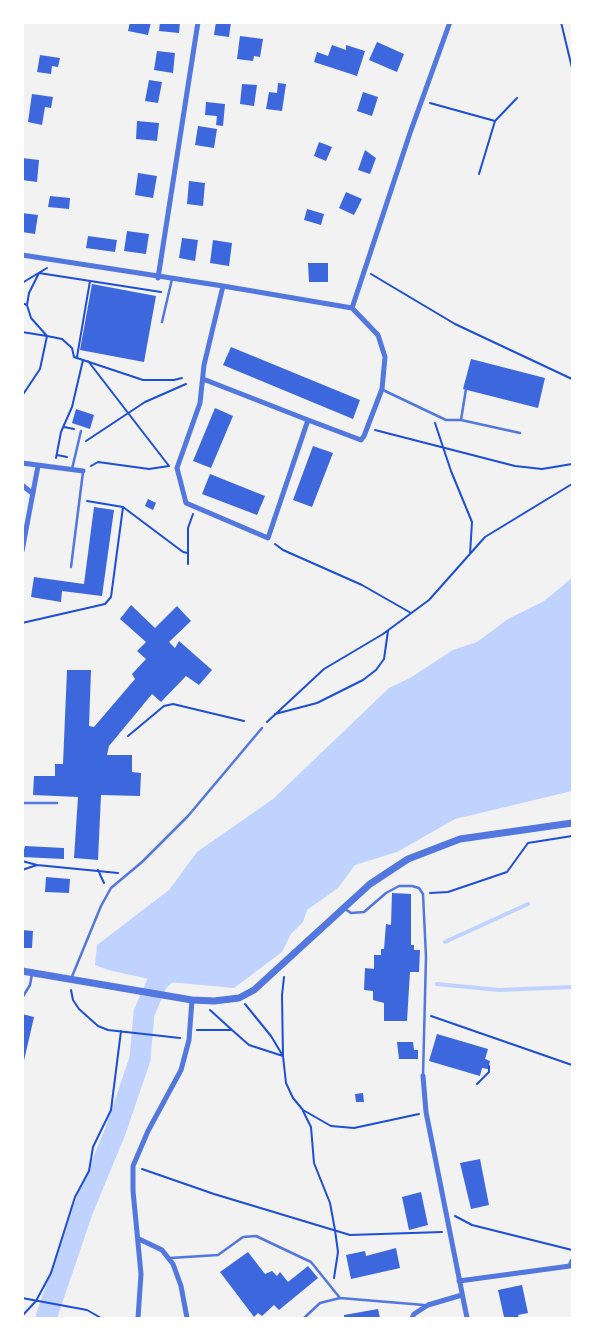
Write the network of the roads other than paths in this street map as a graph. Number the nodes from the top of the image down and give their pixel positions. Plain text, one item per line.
1 (198, 22) edge
2 (450, 22) edge
3 (22, 256) edge
4 (158, 278) junction
5 (172, 279) junction
6 (223, 286) junction
7 (352, 308) junction
8 (162, 322) dead end
9 (203, 379) junction
10 (382, 389) junction
11 (466, 389) dead end
12 (308, 420) junction
13 (461, 420) junction
14 (81, 431) road end
15 (520, 434) dead end
16 (22, 463) edge
17 (38, 466) junction
18 (72, 470) junction
19 (83, 471) joint
20 (22, 485) edge
21 (32, 493) junction
22 (22, 551) edge
23 (71, 567) dead end
24 (262, 728) road end
25 (57, 803) dead end
26 (22, 804) edge
27 (572, 823) edge
28 (344, 908) junction
29 (22, 971) edge
30 (32, 973) junction
31 (70, 980) junction
32 (22, 998) edge
33 (196, 1001) junction
34 (423, 1076) joint
35 (138, 1239) junction
36 (168, 1258) junction
37 (572, 1261) edge
38 (459, 1281) junction
39 (462, 1294) junction
40 (340, 1298) junction
41 (428, 1305) junction
42 (138, 1318) edge
43 (187, 1318) edge
44 (304, 1318) edge
45 (412, 1318) edge
46 (467, 1318) edge

1 - 4 street
2 - 7 street
3 - 4 street
4 - 5 street
5 - 6 street
5 - 8 lane
6 - 7 street
6 - 9 street
7 - 10 street
9 - 12 street
9 - 12 street
10 - 12 street
10 - 13 lane
11 - 13 lane
13 - 15 lane
14 - 18 lane
16 - 17 street
17 - 18 street
17 - 21 street
18 - 19 street
19 - 23 lane
20 - 21 street
21 - 22 street
24 - 31 lane
25 - 26 lane
27 - 28 street
28 - 33 street
28 - 34 lane
29 - 30 street
30 - 31 street
30 - 32 lane
31 - 33 street
33 - 35 street
34 - 38 street
35 - 36 street
35 - 42 street
36 - 40 lane
36 - 43 street
37 - 38 street
38 - 39 street
39 - 41 street
39 - 46 street
40 - 41 lane
40 - 44 lane
41 - 45 street

